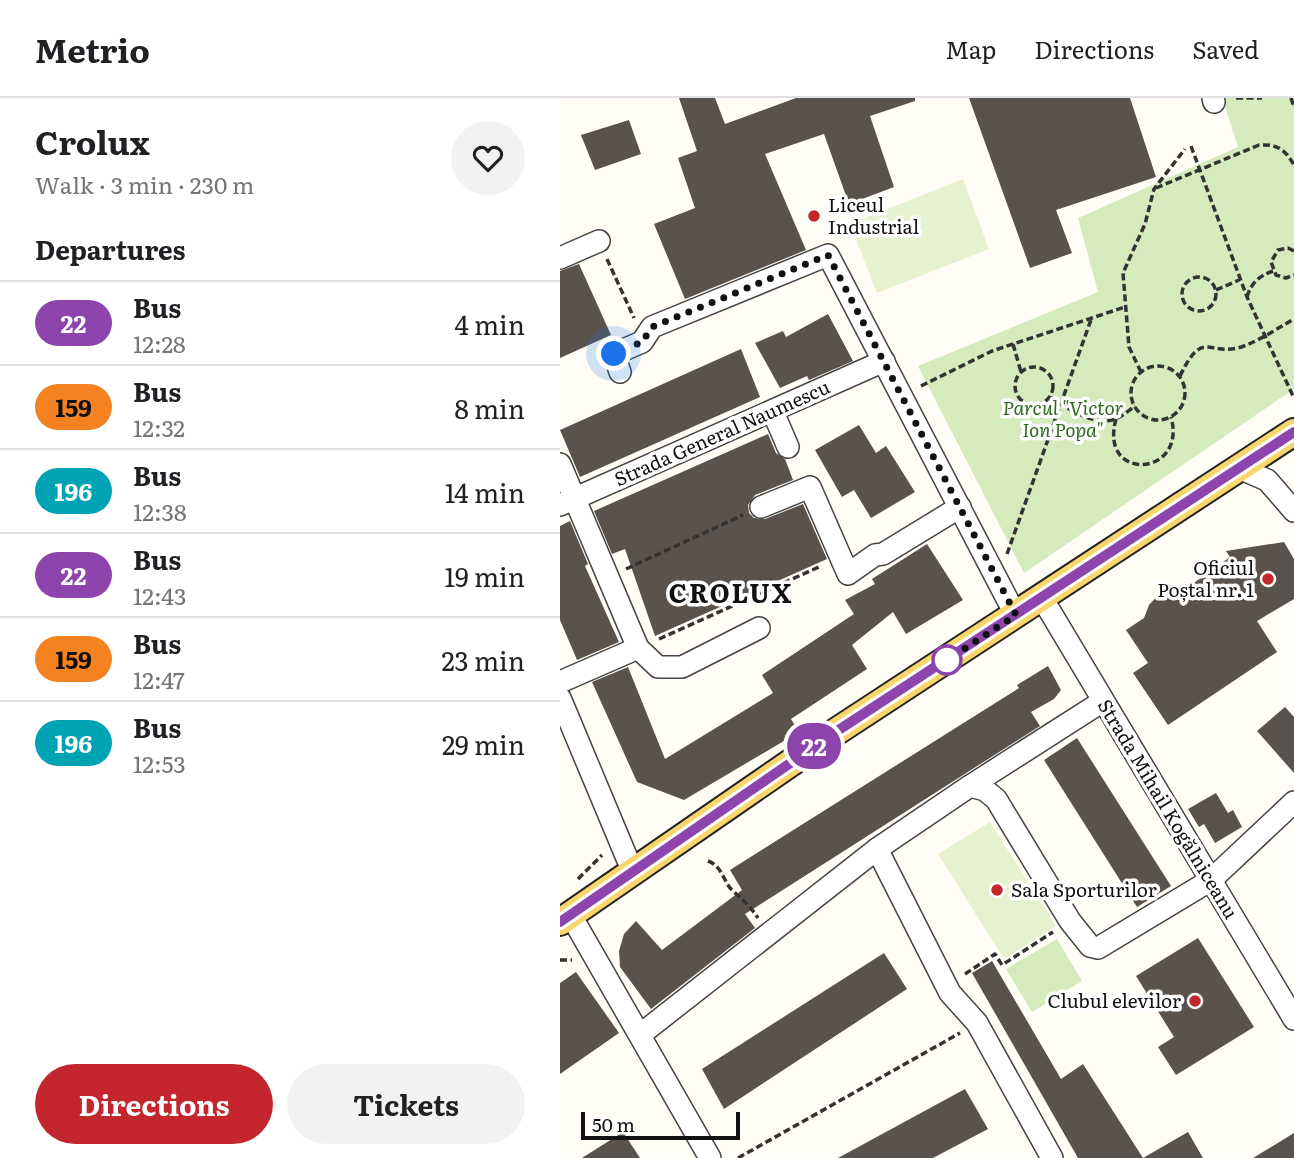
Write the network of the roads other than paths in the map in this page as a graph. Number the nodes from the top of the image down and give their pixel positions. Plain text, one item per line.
1 (599, 241) road end
2 (560, 258) edge
3 (884, 361) junction
4 (620, 372) dead end
5 (773, 412) junction
6 (1294, 432) edge
7 (788, 447) dead end
8 (560, 464) edge
9 (1238, 468) junction
10 (567, 502) edge
11 (1292, 505) edge
12 (761, 507) road end
13 (960, 507) junction
14 (1042, 598) junction
15 (1016, 615) junction
16 (759, 628) dead end
17 (638, 648) junction
18 (560, 682) edge
19 (560, 698) edge
20 (1103, 701) junction
21 (971, 786) junction
22 (1294, 802) edge
23 (877, 849) junction
24 (632, 870) junction
25 (1211, 880) junction
26 (565, 918) edge
27 (1294, 1019) edge
28 (641, 1034) junction
29 (1047, 1156) edge
30 (710, 1158) edge

1 - 2 street
3 - 4 street
3 - 5 street, Strada General Naumescu
3 - 13 street
5 - 7 street
5 - 10 street, Strada General Naumescu
6 - 9 main road
8 - 10 street
9 - 11 street
9 - 14 main road
10 - 17 street
12 - 13 street
13 - 15 street
14 - 15 main road
14 - 20 street, Strada Mihail Kogălniceanu
15 - 24 main road
16 - 17 street
17 - 18 street
19 - 24 street
20 - 21 street
20 - 25 street, Strada Mihail Kogălniceanu
21 - 23 street
21 - 25 street
22 - 25 street
23 - 28 street
23 - 29 street
24 - 26 main road
25 - 27 street, Strada Mihail Kogălniceanu
26 - 28 street
28 - 30 street

